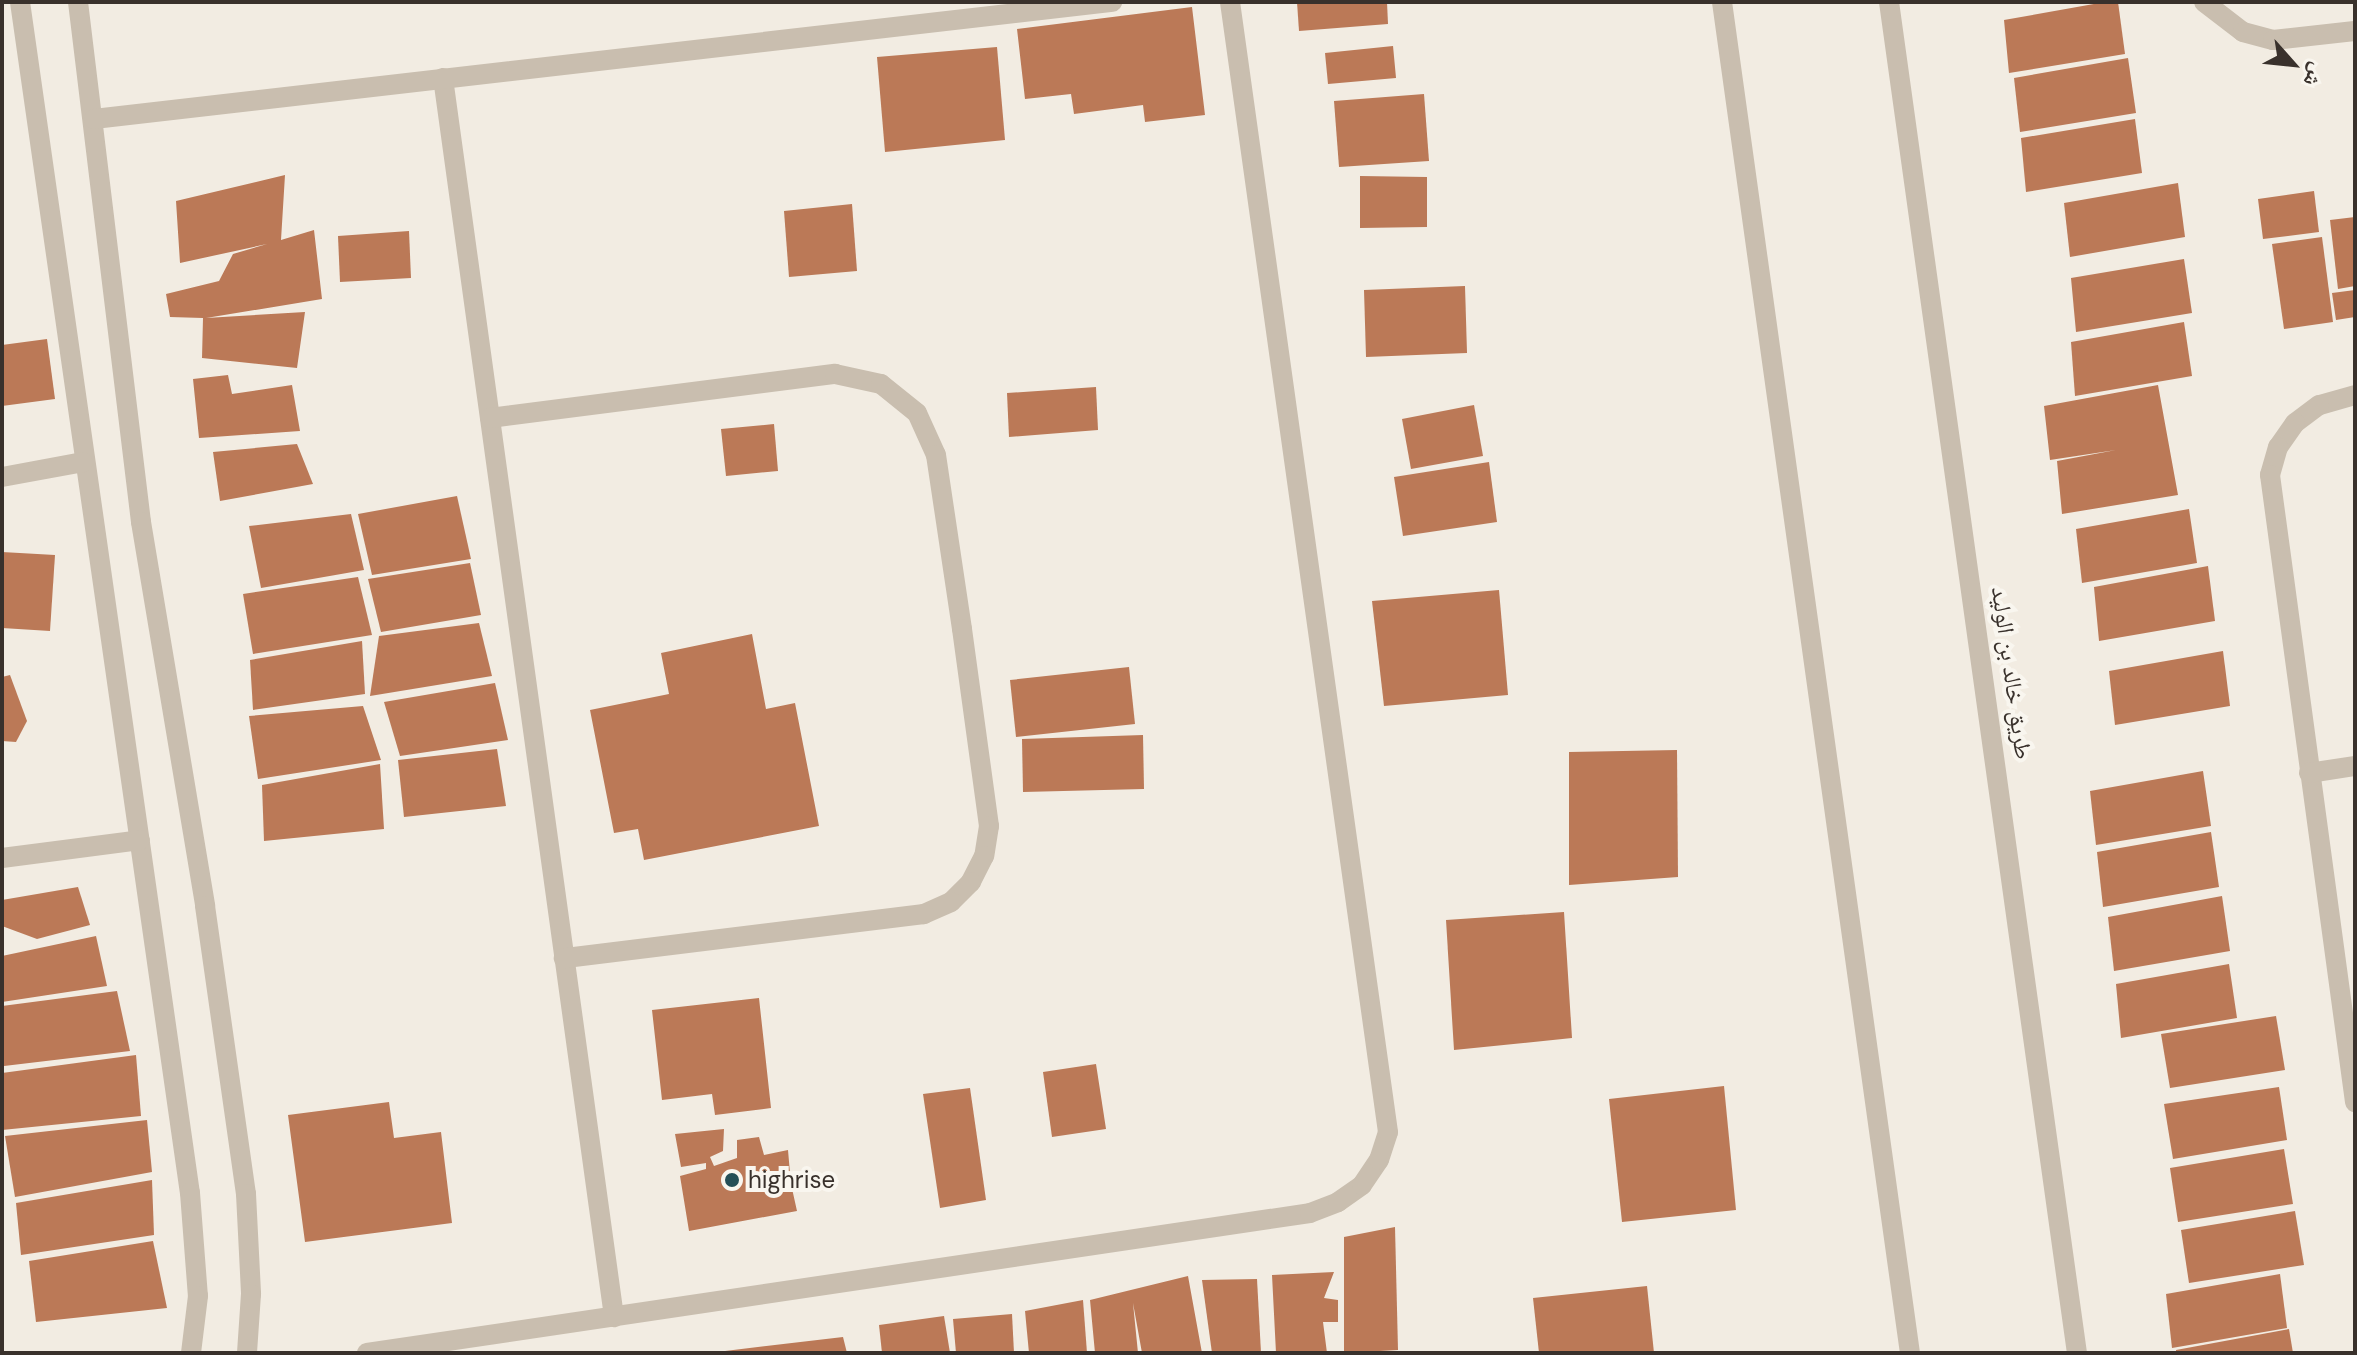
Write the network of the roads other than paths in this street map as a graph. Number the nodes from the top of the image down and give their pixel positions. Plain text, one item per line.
1 (20, 2) edge
2 (78, 2) edge
3 (1112, 2) edge
4 (1230, 2) edge
5 (1722, 2) edge
6 (1889, 2) edge
7 (2204, 2) edge
8 (2355, 31) edge
9 (443, 78) junction
10 (94, 119) junction
11 (2355, 395) edge
12 (490, 418) junction
13 (83, 462) junction
14 (2, 477) edge
15 (2355, 766) edge
16 (2309, 773) junction
17 (140, 840) junction
18 (2, 858) edge
19 (564, 958) junction
20 (2355, 1102) edge
21 (614, 1317) junction
22 (191, 1353) edge
23 (247, 1353) edge
24 (367, 1353) edge
25 (1910, 1353) edge
26 (2077, 1353) edge

1 - 13 street
2 - 10 street
3 - 9 street
4 - 21 street
5 - 25 street
6 - 26 street, طريق خالد بن الوليد
7 - 8 street
9 - 10 street
9 - 12 street
10 - 23 street
11 - 16 street
12 - 19 street
12 - 19 street
13 - 14 street
13 - 17 street
15 - 16 street
16 - 20 street
17 - 18 street
17 - 22 street
19 - 21 street
21 - 24 street

